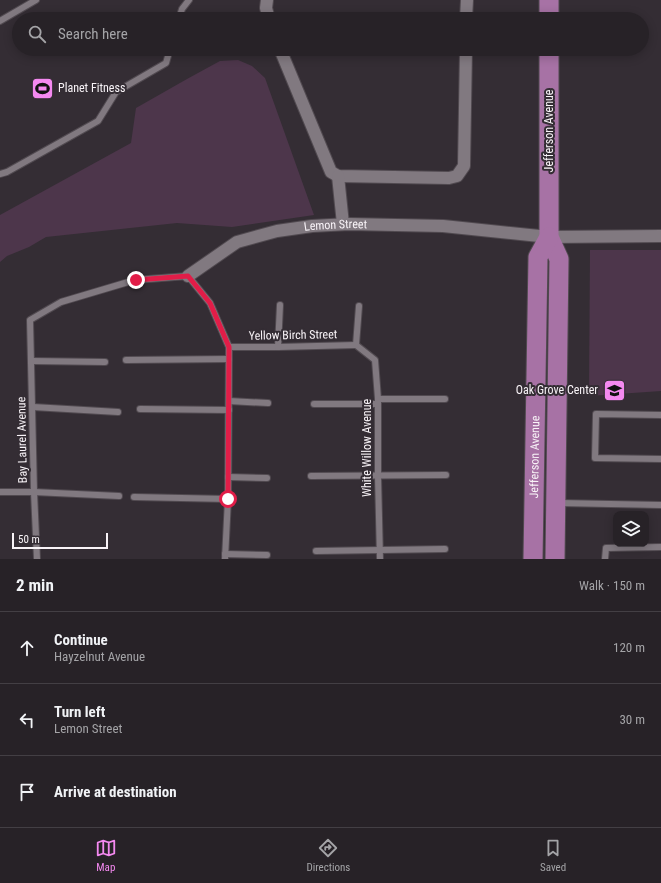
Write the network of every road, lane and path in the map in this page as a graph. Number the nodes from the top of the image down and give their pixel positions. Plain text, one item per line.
1 (36, 0) edge
2 (190, 0) edge
3 (267, 0) edge
4 (467, 0) edge
5 (549, 0) edge
6 (15, 12) edge
7 (181, 12) edge
8 (267, 12) edge
9 (466, 12) edge
10 (549, 12) edge
11 (12, 14) edge
12 (0, 21) edge
13 (168, 56) edge
14 (283, 56) edge
15 (466, 56) edge
16 (549, 56) edge
17 (0, 174) edge
18 (338, 176) junction
19 (343, 224) junction
20 (661, 236) edge
21 (549, 237) junction
22 (188, 276) junction
23 (280, 305) dead end
24 (359, 306) dead end
25 (356, 346) junction
26 (229, 347) junction
27 (278, 347) junction
28 (229, 359) junction
29 (126, 360) dead end
30 (32, 361) junction
31 (105, 362) dead end
32 (445, 398) dead end
33 (229, 401) junction
34 (268, 402) dead end
35 (378, 402) junction
36 (314, 404) dead end
37 (33, 408) junction
38 (140, 410) dead end
39 (229, 410) junction
40 (118, 412) dead end
41 (661, 415) edge
42 (661, 459) edge
43 (446, 475) dead end
44 (311, 476) dead end
45 (378, 476) junction
46 (228, 477) junction
47 (267, 478) dead end
48 (0, 492) edge
49 (34, 492) junction
50 (119, 496) dead end
51 (134, 497) dead end
52 (228, 499) junction
53 (556, 503) junction
54 (661, 505) edge
55 (661, 547) edge
56 (445, 549) dead end
57 (316, 551) dead end
58 (380, 551) junction
59 (267, 555) dead end
60 (225, 557) edge
61 (37, 559) edge
62 (380, 559) edge
63 (533, 559) edge
64 (555, 559) edge
65 (605, 559) edge

1 - 6 lane
2 - 7 lane
3 - 8 street
4 - 9 street
5 - 10 main road
11 - 12 lane
13 - 17 lane
14 - 18 street
15 - 18 street
16 - 21 main road, Jefferson Avenue
18 - 19 street
19 - 21 street, Lemon Street
19 - 22 street, Lemon Street
20 - 21 street, Lemon Street
21 - 53 main road, Jefferson Avenue
21 - 63 main road, Jefferson Avenue
22 - 26 lane
22 - 30 lane, Bay Laurel Avenue
23 - 27 lane
24 - 25 lane
25 - 27 lane, Yellow Birch Street
25 - 35 lane, White Willow Avenue
26 - 27 lane, Yellow Birch Street
26 - 28 lane
28 - 29 lane
28 - 33 lane
30 - 31 lane
30 - 37 lane, Bay Laurel Avenue
32 - 35 lane
33 - 34 lane
33 - 39 lane
35 - 36 lane
35 - 45 lane, White Willow Avenue
37 - 40 lane
37 - 49 lane, Bay Laurel Avenue
38 - 39 lane
39 - 46 lane
41 - 42 lane
43 - 45 lane
44 - 45 lane
45 - 58 lane, White Willow Avenue
46 - 47 lane
46 - 52 lane
48 - 49 lane
49 - 50 lane
49 - 61 lane, Bay Laurel Avenue
51 - 52 lane
52 - 60 lane
53 - 54 lane
53 - 64 main road, Jefferson Avenue
55 - 65 lane
56 - 58 lane
57 - 58 lane
58 - 62 lane, White Willow Avenue
59 - 60 lane

